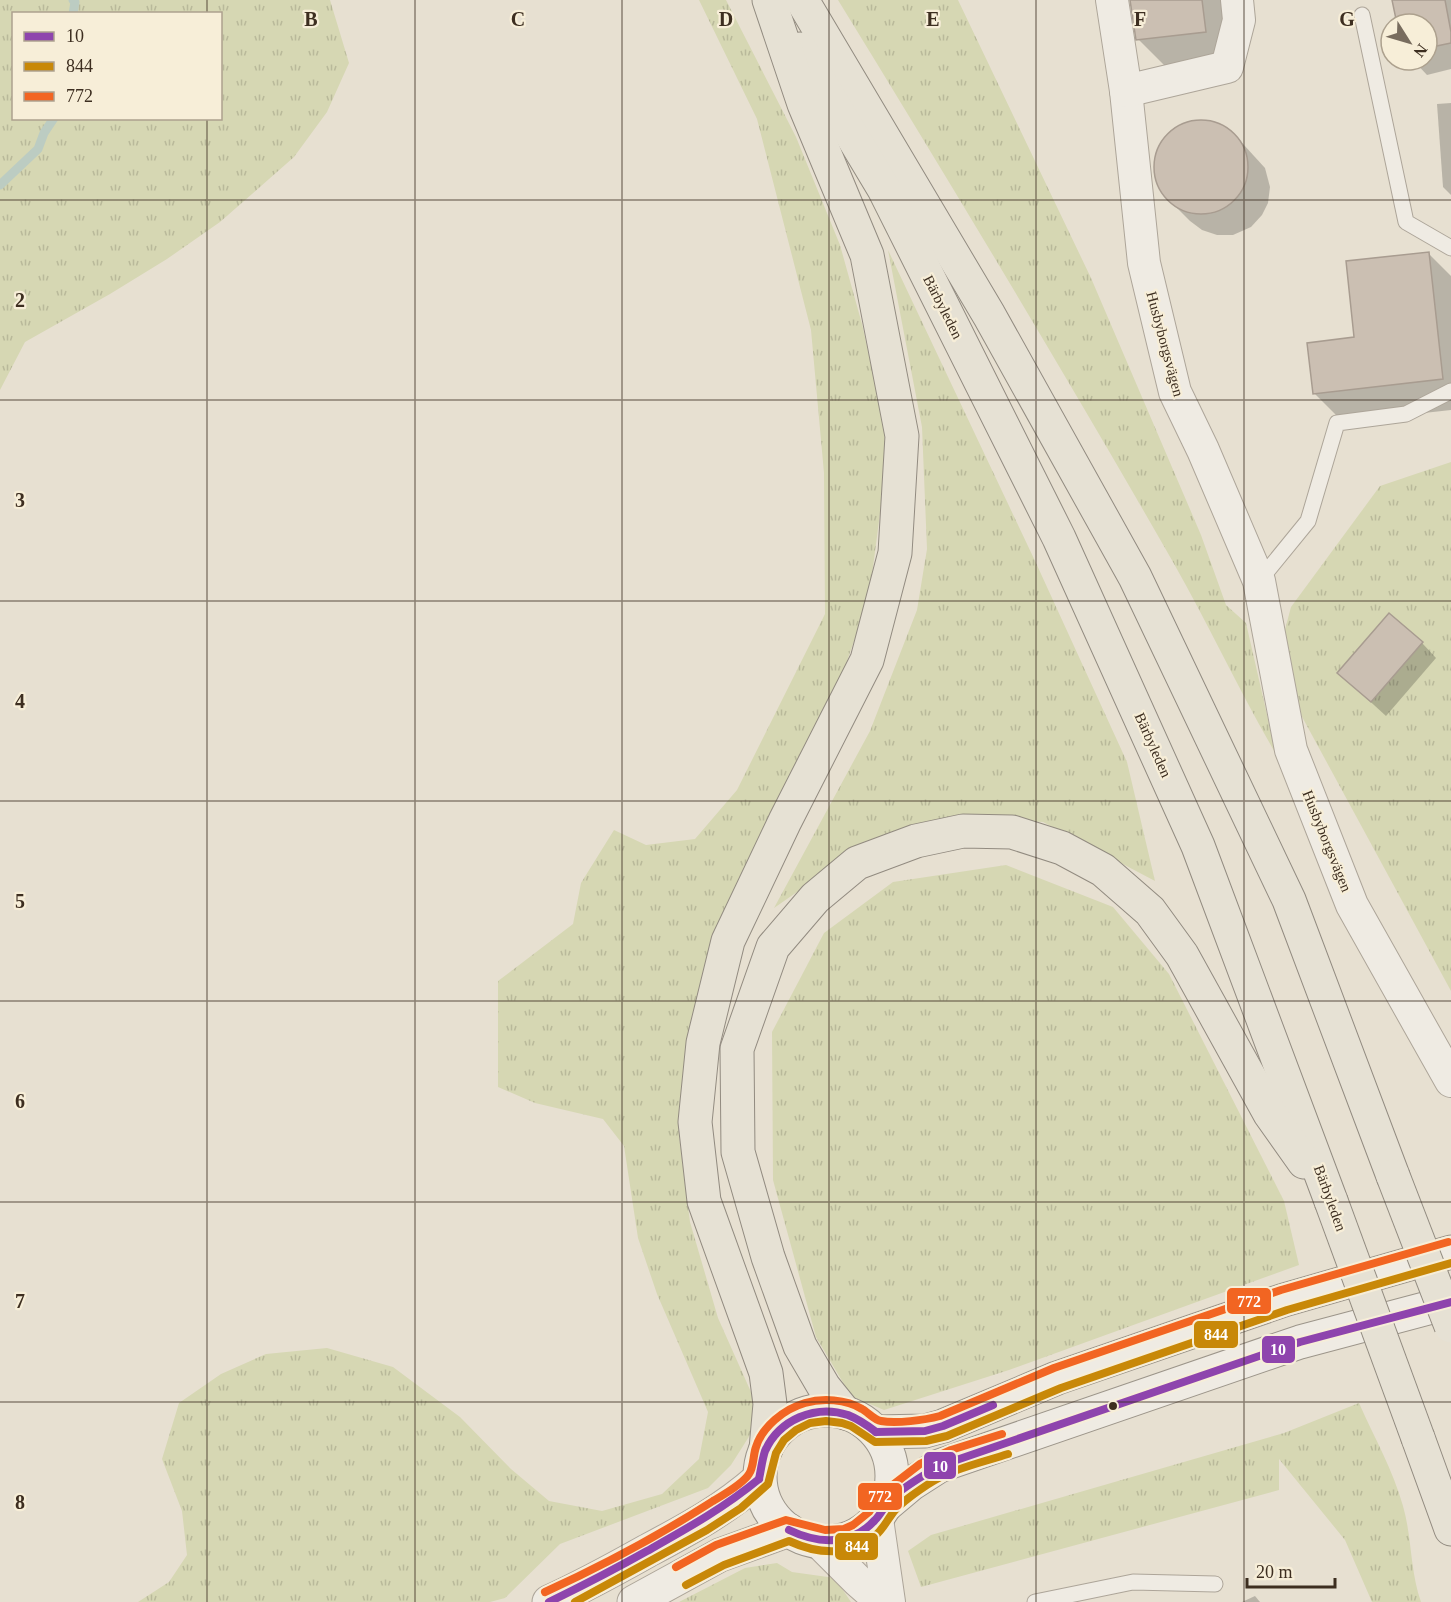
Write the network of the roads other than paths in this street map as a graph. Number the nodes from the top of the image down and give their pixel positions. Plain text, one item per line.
1 (770, 0) edge
2 (802, 0) edge
3 (1113, 0) edge
4 (1237, 0) edge
5 (1362, 15) dead end
6 (1126, 91) junction
7 (1451, 248) edge
8 (1451, 392) edge
9 (1259, 581) junction
10 (1451, 1082) edge
11 (1331, 1201) junction
12 (1451, 1252) edge
13 (1451, 1302) edge
14 (1451, 1326) edge
15 (845, 1413) junction
16 (876, 1432) junction
17 (762, 1464) junction
18 (881, 1512) junction
19 (1451, 1529) edge
20 (789, 1530) junction
21 (819, 1542) junction
22 (1215, 1584) dead end
23 (549, 1602) edge
24 (634, 1602) edge
25 (882, 1602) edge
26 (889, 1602) edge
27 (1035, 1602) edge

1 - 11 main road, Bärbyleden
1 - 17 main road
2 - 14 main road, bridge
3 - 6 street, Husbyborgsvägen
4 - 6 street
5 - 7 lane
6 - 9 street, Husbyborgsvägen
8 - 9 lane
9 - 10 street, Husbyborgsvägen
11 - 15 main road
11 - 19 main road, Bärbyleden, bridge
12 - 16 main road
13 - 18 main road
15 - 16 main road
15 - 17 main road
16 - 18 main road
17 - 20 main road
17 - 23 main road
18 - 21 main road
18 - 26 street
20 - 21 main road
20 - 24 main road
21 - 25 street
22 - 27 lane

